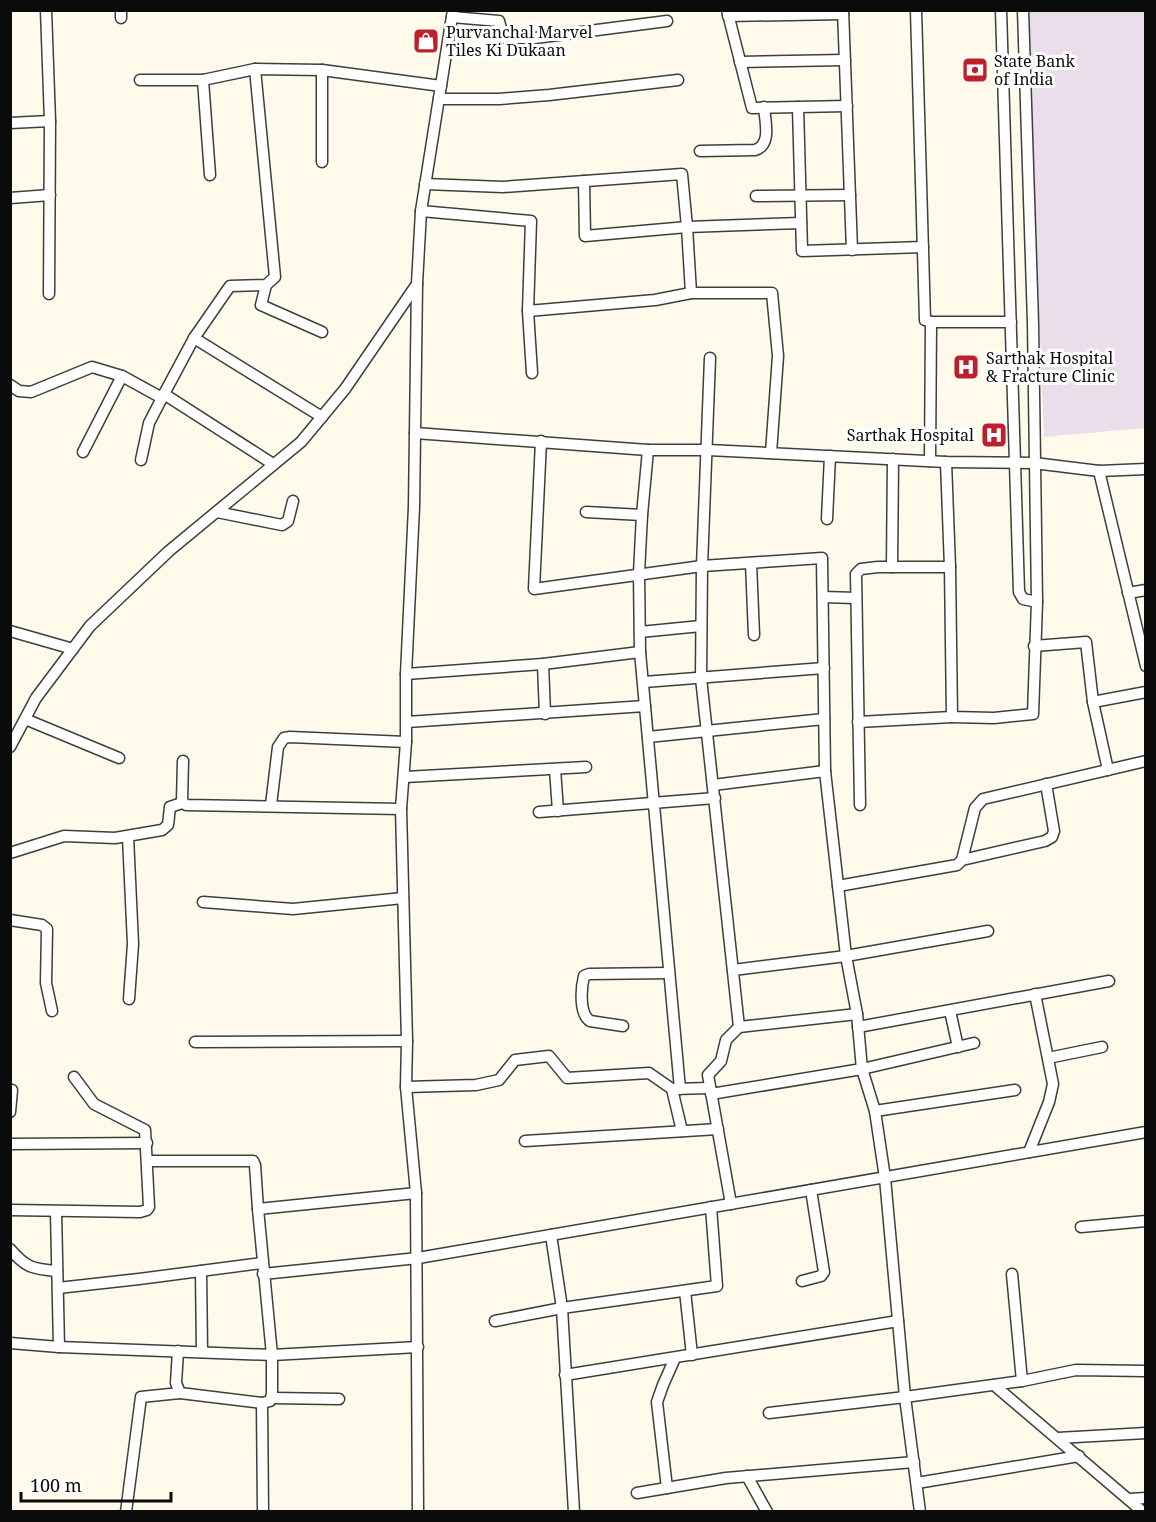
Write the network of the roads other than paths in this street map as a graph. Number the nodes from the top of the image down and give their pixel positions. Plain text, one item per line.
1 (46, 10) edge
2 (916, 10) edge
3 (1001, 10) edge
4 (1023, 10) edge
5 (843, 12) edge
6 (727, 13) edge
7 (452, 14) edge
8 (667, 21) dead end
9 (845, 60) junction
10 (740, 62) junction
11 (255, 69) junction
12 (322, 70) junction
13 (140, 80) dead end
14 (203, 80) junction
15 (678, 80) dead end
16 (441, 86) junction
17 (439, 99) junction
18 (847, 106) junction
19 (764, 107) junction
20 (798, 107) junction
21 (50, 121) junction
22 (10, 123) edge
23 (700, 151) dead end
24 (322, 162) dead end
25 (210, 175) dead end
26 (584, 181) junction
27 (425, 184) junction
28 (50, 195) junction
29 (850, 195) junction
30 (756, 196) dead end
31 (800, 196) junction
32 (10, 198) edge
33 (421, 211) junction
34 (801, 223) junction
35 (687, 227) junction
36 (923, 247) junction
37 (852, 250) junction
38 (417, 284) junction
39 (266, 285) junction
40 (691, 293) junction
41 (49, 294) dead end
42 (528, 311) junction
43 (930, 322) junction
44 (1011, 322) junction
45 (322, 332) dead end
46 (194, 338) junction
47 (710, 358) dead end
48 (532, 373) dead end
49 (122, 376) junction
50 (10, 386) edge
51 (163, 396) junction
52 (322, 417) junction
53 (415, 433) junction
54 (541, 441) junction
55 (648, 450) junction
56 (708, 450) junction
57 (83, 452) dead end
58 (771, 453) junction
59 (830, 456) junction
60 (893, 459) junction
61 (141, 460) dead end
62 (930, 461) junction
63 (946, 462) junction
64 (1017, 463) junction
65 (1035, 463) junction
66 (273, 464) junction
67 (1146, 469) edge
68 (1099, 471) junction
69 (293, 501) dead end
70 (217, 512) junction
71 (586, 512) dead end
72 (642, 515) junction
73 (827, 519) dead end
74 (752, 563) junction
75 (702, 566) junction
76 (892, 567) junction
77 (950, 567) junction
78 (639, 573) junction
79 (1146, 590) edge
80 (1128, 593) junction
81 (823, 597) junction
82 (856, 598) junction
83 (1037, 602) junction
84 (702, 626) junction
85 (10, 632) edge
86 (640, 632) junction
87 (753, 635) dead end
88 (1034, 646) junction
89 (73, 649) junction
90 (640, 652) junction
91 (543, 664) junction
92 (1146, 666) edge
93 (824, 668) junction
94 (406, 674) junction
95 (701, 678) junction
96 (644, 682) junction
97 (1146, 692) edge
98 (1094, 702) junction
99 (645, 706) junction
100 (545, 714) junction
101 (952, 717) junction
102 (25, 719) junction
103 (824, 719) junction
104 (407, 722) junction
105 (858, 722) junction
106 (706, 732) junction
107 (648, 737) junction
108 (406, 742) junction
109 (10, 747) edge
110 (119, 758) dead end
111 (183, 761) dead end
112 (1146, 761) edge
113 (586, 767) dead end
114 (555, 769) junction
115 (1108, 770) junction
116 (825, 771) junction
117 (405, 777) junction
118 (1046, 784) junction
119 (713, 785) junction
120 (715, 798) junction
121 (182, 802) junction
122 (271, 805) junction
123 (653, 805) junction
124 (860, 805) dead end
125 (401, 809) junction
126 (558, 811) junction
127 (539, 812) dead end
128 (128, 837) junction
129 (10, 853) edge
130 (962, 860) junction
131 (838, 886) junction
132 (403, 898) junction
133 (203, 902) dead end
134 (10, 920) edge
135 (988, 931) dead end
136 (846, 956) junction
137 (733, 970) junction
138 (669, 973) junction
139 (1109, 981) dead end
140 (1035, 994) junction
141 (129, 999) dead end
142 (52, 1011) dead end
143 (950, 1011) junction
144 (857, 1014) junction
145 (623, 1026) dead end
146 (739, 1027) junction
147 (858, 1027) junction
148 (407, 1041) junction
149 (195, 1042) dead end
150 (974, 1044) dead end
151 (958, 1047) junction
152 (1102, 1047) dead end
153 (1048, 1058) junction
154 (862, 1069) junction
155 (74, 1077) dead end
156 (406, 1088) junction
157 (12, 1089) dead end
158 (676, 1089) junction
159 (1015, 1090) dead end
160 (711, 1091) junction
161 (875, 1111) junction
162 (10, 1112) edge
163 (718, 1129) junction
164 (682, 1131) junction
165 (1146, 1132) edge
166 (525, 1141) dead end
167 (147, 1143) junction
168 (10, 1144) edge
169 (1029, 1152) junction
170 (148, 1161) junction
171 (885, 1178) junction
172 (811, 1190) junction
173 (416, 1192) junction
174 (731, 1204) junction
175 (711, 1208) junction
176 (10, 1209) edge
177 (258, 1209) junction
178 (56, 1212) junction
179 (1146, 1221) edge
180 (1081, 1227) dead end
181 (551, 1235) junction
182 (10, 1249) edge
183 (418, 1258) junction
184 (262, 1263) junction
185 (57, 1271) junction
186 (201, 1271) junction
187 (263, 1274) junction
188 (1012, 1274) dead end
189 (802, 1281) dead end
190 (58, 1288) junction
191 (685, 1290) junction
192 (562, 1308) junction
193 (495, 1321) dead end
194 (898, 1321) junction
195 (10, 1343) edge
196 (59, 1347) junction
197 (418, 1347) junction
198 (178, 1351) junction
199 (202, 1352) junction
200 (272, 1355) junction
201 (692, 1355) junction
202 (675, 1358) junction
203 (1146, 1371) edge
204 (565, 1375) junction
205 (1022, 1381) junction
206 (994, 1385) junction
207 (180, 1393) junction
208 (905, 1397) junction
209 (339, 1399) dead end
210 (267, 1400) junction
211 (769, 1413) dead end
212 (1146, 1433) edge
213 (1058, 1438) junction
214 (1079, 1456) junction
215 (914, 1462) junction
216 (747, 1476) junction
217 (917, 1483) junction
218 (667, 1488) junction
219 (637, 1493) dead end
220 (1146, 1498) edge
221 (1129, 1499) junction
222 (126, 1512) edge
223 (263, 1512) edge
224 (418, 1512) edge
225 (574, 1512) edge
226 (767, 1512) edge
227 (920, 1512) edge
228 (1143, 1512) edge

1 - 21 street
2 - 36 street
3 - 44 street
4 - 65 street
5 - 6 street
5 - 9 street
6 - 10 street
7 - 8 street
7 - 16 street
9 - 10 street
9 - 18 street
10 - 19 street
11 - 12 street
11 - 14 street
11 - 39 street
12 - 16 street
12 - 24 street
13 - 14 street
14 - 25 street
15 - 17 street
16 - 17 street
17 - 27 street
18 - 20 street
18 - 29 street
19 - 20 street
19 - 23 street
20 - 31 street
21 - 22 street
21 - 28 street
26 - 27 street
26 - 35 street
26 - 35 street
27 - 33 street
28 - 32 street
28 - 41 street
29 - 31 street
29 - 37 street
30 - 31 street
31 - 34 street
33 - 38 street
33 - 42 street
34 - 35 street
34 - 37 street
35 - 40 street
36 - 37 street
36 - 43 street
38 - 52 street
38 - 53 street
39 - 45 street
39 - 46 street
40 - 42 street
40 - 58 street
42 - 48 street
43 - 44 street
43 - 62 street
44 - 64 street
46 - 51 street
46 - 52 street
47 - 56 street
49 - 50 street
49 - 51 street
49 - 57 street
51 - 61 street
51 - 66 street
52 - 66 street
53 - 54 street
53 - 94 street
54 - 55 street
54 - 78 street
55 - 56 street
55 - 72 street
56 - 58 street
56 - 75 street
58 - 59 street
59 - 60 street
59 - 73 street
60 - 62 street
60 - 76 street
62 - 63 street
63 - 64 street
63 - 77 street
64 - 65 street
64 - 83 street
65 - 68 street
65 - 83 street
66 - 70 street
67 - 68 street
68 - 80 street
69 - 70 street
70 - 89 street
71 - 72 street
72 - 78 street
74 - 75 street
74 - 81 street
74 - 87 street
75 - 78 street
75 - 84 street
76 - 77 street
76 - 82 street
77 - 101 street
78 - 86 street
79 - 80 street
80 - 92 street
81 - 82 street
81 - 93 street
82 - 105 street
83 - 88 street
84 - 86 street
84 - 95 street
85 - 89 street
86 - 90 street
88 - 98 street
88 - 101 street
89 - 102 street
90 - 91 street
90 - 96 street
91 - 94 street
91 - 100 street
93 - 95 street
93 - 103 street
94 - 104 street
95 - 96 street
95 - 106 street
96 - 99 street
97 - 98 street
98 - 115 street
99 - 100 street
99 - 107 street
100 - 104 street
101 - 105 street
102 - 109 street
102 - 110 street
103 - 106 street
103 - 116 street
104 - 108 street
105 - 124 street
106 - 107 street
106 - 119 street
107 - 123 street
108 - 117 street
108 - 122 street
111 - 121 street
112 - 115 street
113 - 114 street
114 - 117 street
114 - 126 street
115 - 118 street
116 - 119 street
116 - 131 street
117 - 125 street
118 - 130 street
118 - 130 street
119 - 120 street
120 - 123 street
120 - 137 street
121 - 122 street
121 - 128 street
122 - 125 street
123 - 126 street
123 - 138 street
125 - 132 street
126 - 127 street
128 - 129 street
128 - 141 street
130 - 131 street
131 - 136 street
132 - 133 street
132 - 148 street
134 - 142 street
135 - 136 street
136 - 137 street
136 - 144 street
137 - 146 street
138 - 145 street
138 - 158 street
139 - 140 street
140 - 143 street
140 - 153 street
143 - 147 street
143 - 151 street
144 - 146 street
144 - 147 street
146 - 160 street
147 - 154 street
148 - 149 street
148 - 156 street
150 - 151 street
151 - 154 street
152 - 153 street
153 - 169 street
154 - 160 street
154 - 161 street
155 - 167 street
156 - 158 street
156 - 173 street
157 - 162 street
158 - 160 street
158 - 164 street
159 - 161 street
160 - 163 street
161 - 171 street
163 - 164 street
163 - 174 street
164 - 166 street
165 - 169 street
167 - 168 street
167 - 170 street
169 - 171 street
170 - 177 street
170 - 178 street
171 - 172 street
171 - 194 street
172 - 174 street
172 - 189 street
173 - 177 street
173 - 183 street
174 - 175 street
175 - 181 street
175 - 191 street
176 - 178 street
177 - 184 street
178 - 185 street
179 - 180 street
181 - 183 street
181 - 192 street
182 - 185 street
183 - 187 street
183 - 197 street
184 - 186 street
184 - 187 street
185 - 190 street
186 - 190 street
186 - 199 street
187 - 200 street
188 - 205 street
190 - 196 street
191 - 192 street
191 - 201 street
192 - 193 street
192 - 204 street
194 - 201 street
194 - 208 street
195 - 196 street
196 - 198 street
197 - 200 street
197 - 224 street
198 - 199 street
198 - 207 street
199 - 200 street
200 - 210 street
201 - 202 street
202 - 204 street
202 - 218 street
203 - 205 street
204 - 225 street
205 - 206 street
206 - 208 street
206 - 213 street
207 - 210 street
207 - 222 street
208 - 211 street
208 - 215 street
209 - 210 street
210 - 223 street
212 - 213 street
213 - 214 street
214 - 217 street
214 - 221 street
215 - 216 street
215 - 217 street
216 - 218 street
216 - 226 street
217 - 227 street
218 - 219 street
220 - 221 street
221 - 228 street

